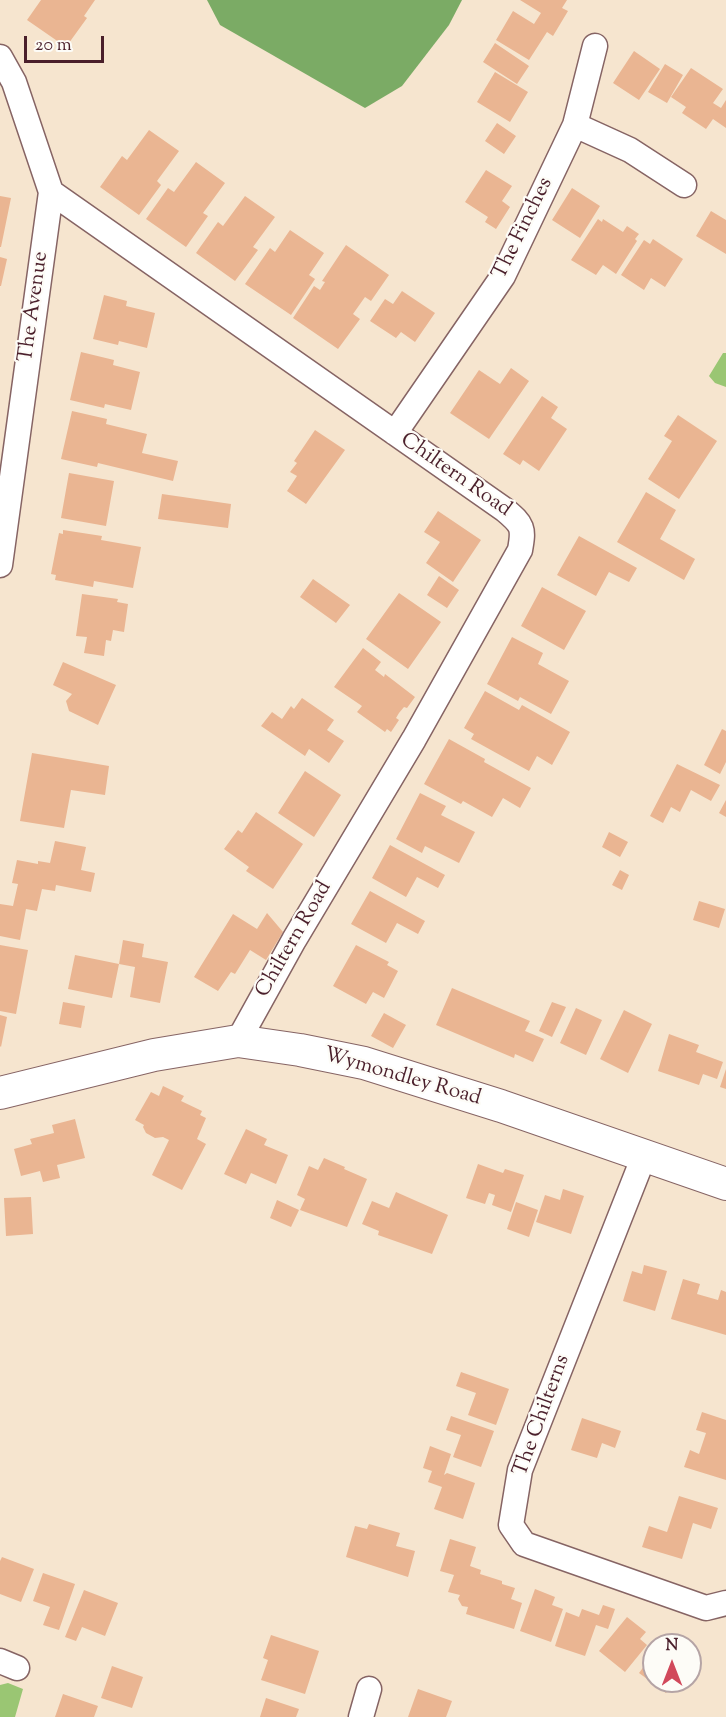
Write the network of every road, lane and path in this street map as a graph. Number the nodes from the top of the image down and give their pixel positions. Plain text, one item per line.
1 (595, 46) dead end
2 (0, 57) edge
3 (574, 125) junction
4 (684, 185) dead end
5 (51, 192) junction
6 (395, 433) junction
7 (0, 565) edge
8 (238, 1041) junction
9 (0, 1093) edge
10 (644, 1156) junction
11 (726, 1184) edge
12 (726, 1603) edge
13 (369, 1689) dead end
14 (361, 1717) edge

1 - 3 street, The Finches
2 - 5 street, The Avenue
3 - 4 street
3 - 6 street, The Finches
5 - 6 street, Chiltern Road
5 - 7 street, The Avenue
6 - 8 street, Chiltern Road
8 - 9 street, Wymondley Road
8 - 10 street, Wymondley Road
10 - 11 street, Wymondley Road
10 - 12 street, The Chilterns
13 - 14 street

